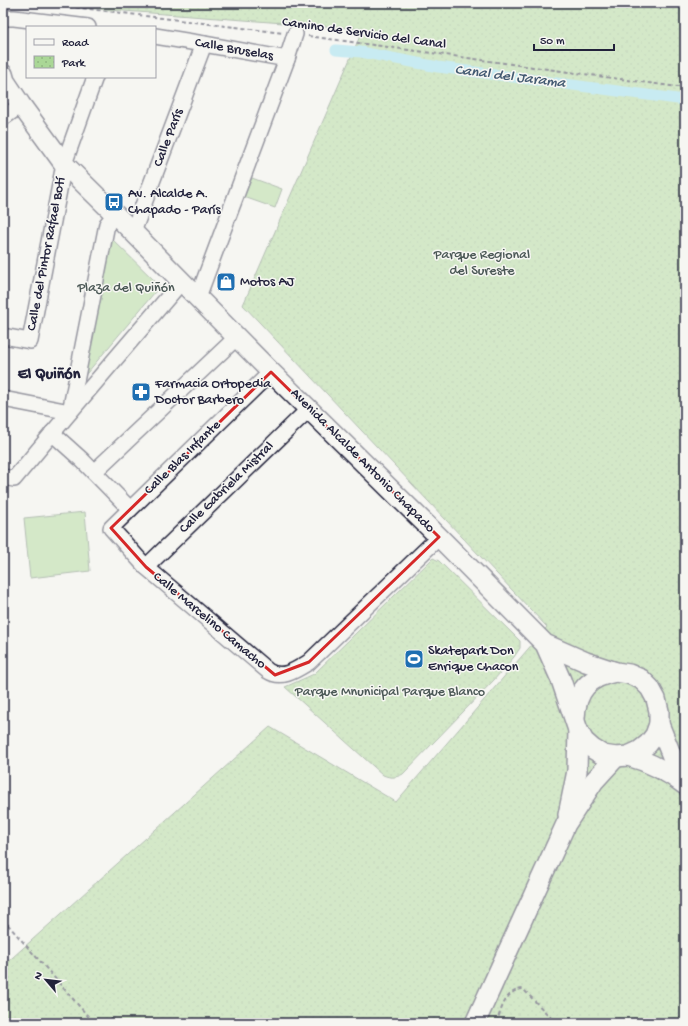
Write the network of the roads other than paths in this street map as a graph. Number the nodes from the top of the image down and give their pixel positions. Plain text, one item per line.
1 (3, 18) edge
2 (80, 26) edge
3 (295, 34) road end
4 (156, 36) edge
5 (204, 44) junction
6 (286, 59) junction
7 (4, 78) edge
8 (95, 78) edge
9 (21, 105) junction
10 (3, 118) edge
11 (64, 164) junction
12 (115, 215) junction
13 (133, 232) junction
14 (182, 281) junction
15 (198, 297) junction
16 (3, 336) edge
17 (237, 337) junction
18 (271, 372) junction
19 (3, 399) edge
20 (309, 409) junction
21 (70, 412) junction
22 (52, 432) junction
23 (94, 472) junction
24 (3, 477) edge
25 (130, 509) junction
26 (111, 528) joint
27 (439, 537) junction
28 (146, 568) junction
29 (545, 644) junction
30 (616, 672) junction
31 (659, 724) junction
32 (576, 725) junction
33 (622, 756) junction
34 (685, 780) edge
35 (685, 785) edge
36 (566, 824) junction
37 (475, 1023) edge

1 - 2 street
3 - 6 street, Calle Bruselas
4 - 5 street, Calle Bruselas
5 - 6 street, Calle Bruselas
5 - 13 street, Calle París
6 - 15 street
7 - 9 main road, Avenida Alcalde Antonio Chapado
8 - 11 street
9 - 10 street
9 - 11 main road, Avenida Alcalde Antonio Chapado
11 - 12 main road, Avenida Alcalde Antonio Chapado
11 - 16 street, Calle del Pintor Rafael Botí
12 - 13 main road, Avenida Alcalde Antonio Chapado
12 - 21 street
13 - 14 main road, Avenida Alcalde Antonio Chapado
14 - 15 main road, Avenida Alcalde Antonio Chapado
14 - 21 street
15 - 17 main road, Avenida Alcalde Antonio Chapado
17 - 18 main road, Avenida Alcalde Antonio Chapado
17 - 23 street
18 - 20 main road, Avenida Alcalde Antonio Chapado
18 - 25 street, Calle Blas Infante
19 - 21 street
20 - 27 main road, Avenida Alcalde Antonio Chapado
20 - 28 street, Calle Gabriela Mistral
21 - 22 street
22 - 23 street
22 - 24 street
23 - 25 street
25 - 26 street, Calle Blas Infante
26 - 28 street, Calle Marcelino Camacho
27 - 28 street, Calle Marcelino Camacho
27 - 29 main road, Avenida Alcalde Antonio Chapado
29 - 30 main road
29 - 32 main road
30 - 31 main road
30 - 32 main road
31 - 33 main road
31 - 34 main road
32 - 33 main road
32 - 36 main road
33 - 35 main road
33 - 36 main road
36 - 37 main road

